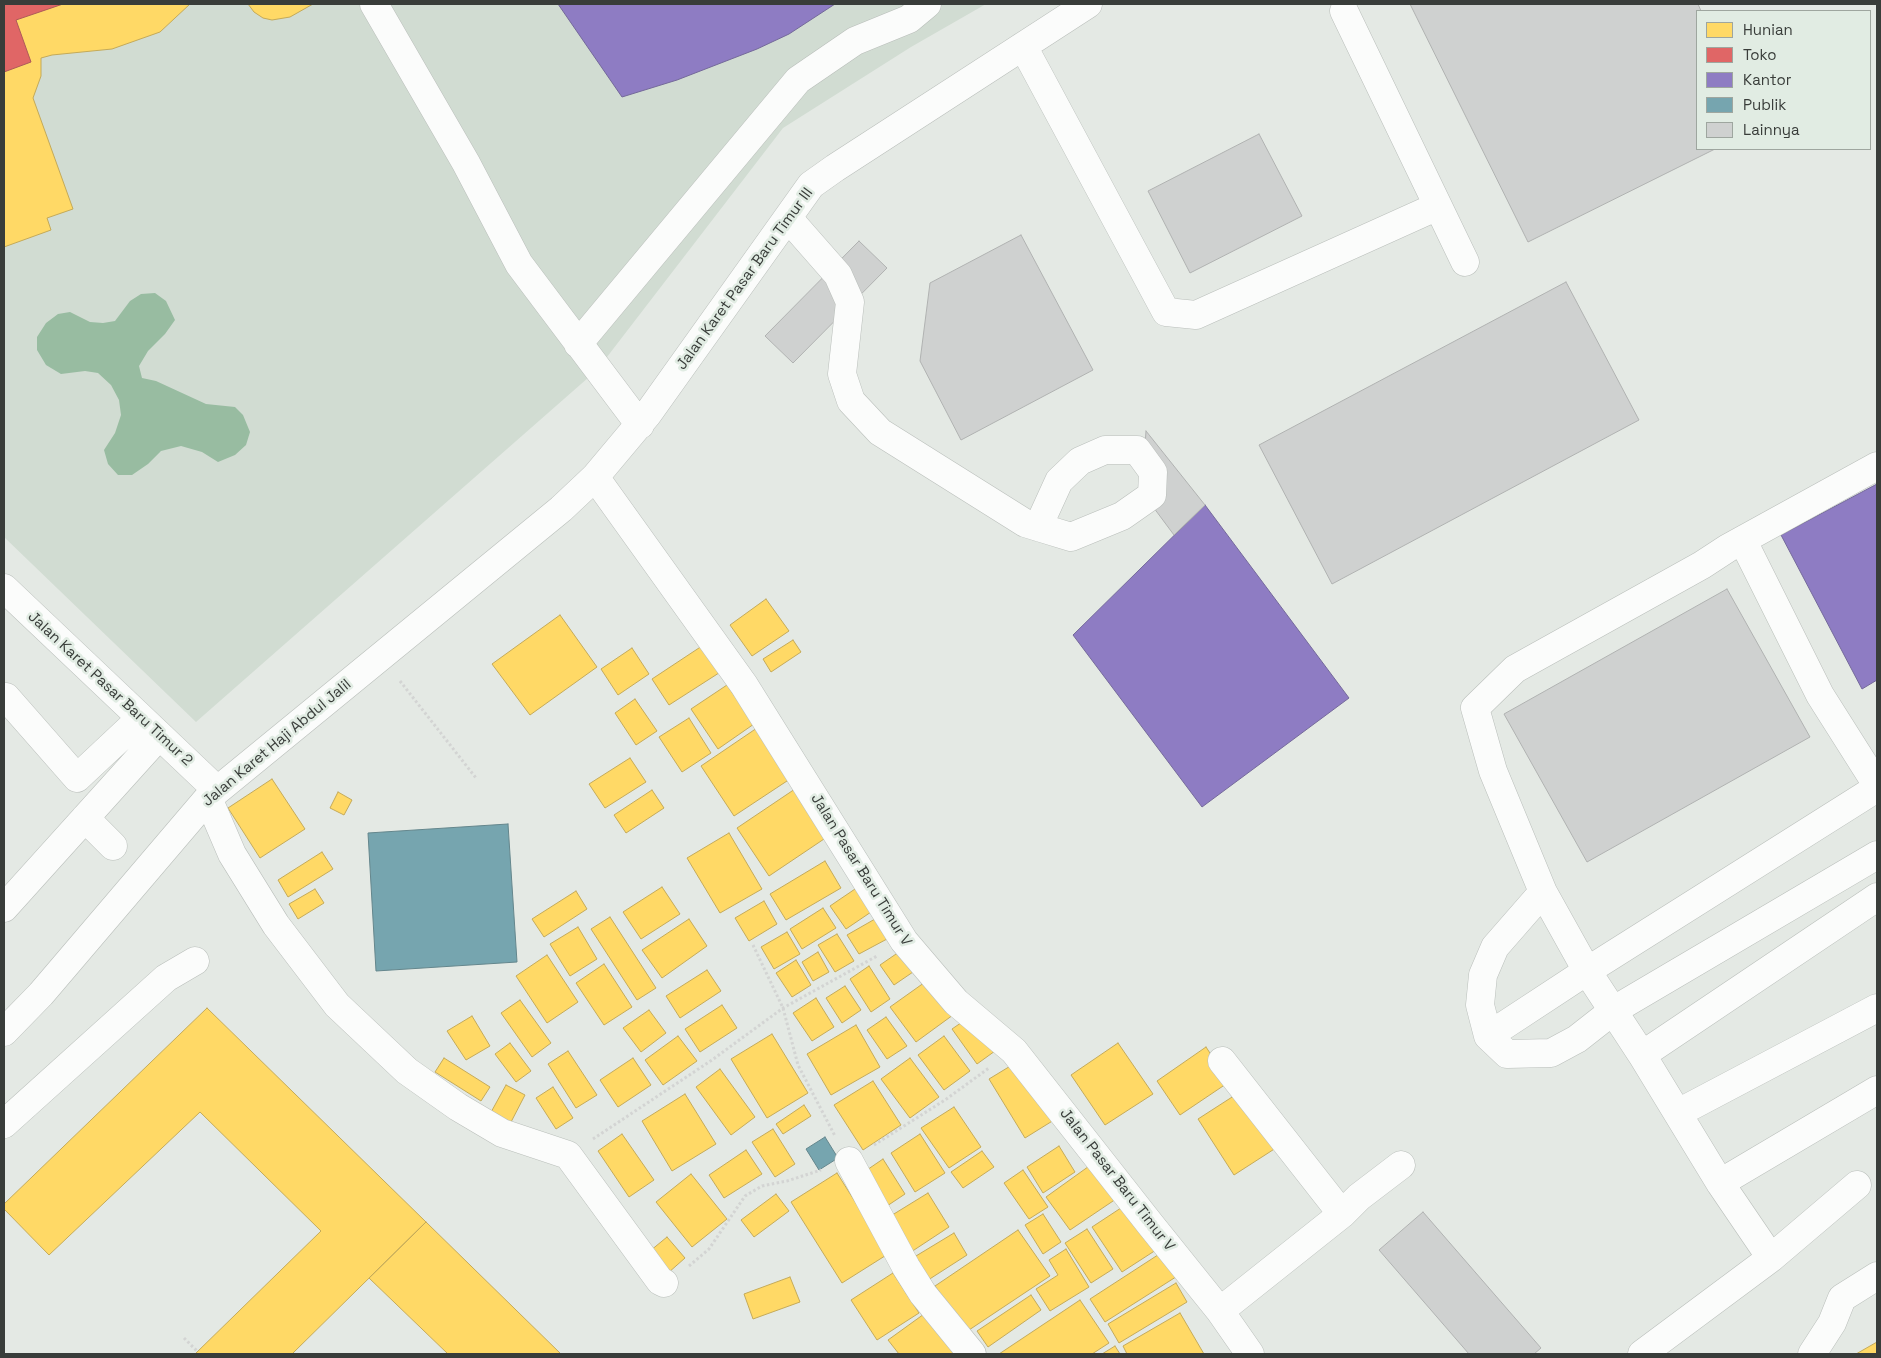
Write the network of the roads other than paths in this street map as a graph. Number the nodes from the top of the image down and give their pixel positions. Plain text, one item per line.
1 (374, 4) edge
2 (927, 4) edge
3 (1088, 4) edge
4 (1344, 11) dead end
5 (1023, 46) junction
6 (1438, 206) junction
7 (788, 218) junction
8 (1465, 262) dead end
9 (578, 344) junction
10 (640, 426) junction
11 (1877, 466) edge
12 (596, 477) junction
13 (561, 509) joint
14 (1038, 527) dead end
15 (1743, 541) junction
16 (4, 588) edge
17 (6, 697) dead end
18 (149, 727) junction
19 (1867, 745) edge
20 (1877, 787) edge
21 (212, 794) junction
22 (85, 818) junction
23 (113, 846) dead end
24 (1877, 856) edge
25 (1543, 892) junction
26 (1877, 897) edge
27 (4, 908) edge
28 (195, 962) dead end
29 (1587, 971) junction
30 (1877, 1008) edge
31 (1614, 1010) junction
32 (4, 1032) edge
33 (1488, 1036) junction
34 (1642, 1055) junction
35 (1222, 1061) dead end
36 (1877, 1090) edge
37 (1678, 1113) junction
38 (4, 1124) edge
39 (848, 1161) road end
40 (1401, 1165) dead end
41 (1720, 1183) junction
42 (1857, 1185) dead end
43 (1342, 1214) junction
44 (1771, 1258) junction
45 (1877, 1276) edge
46 (664, 1283) dead end
47 (1220, 1311) junction
48 (972, 1354) edge
49 (1250, 1354) edge
50 (1642, 1354) edge
51 (1812, 1354) edge

1 - 9 street
2 - 9 street
3 - 5 street, Jalan Karet Pasar Baru Timur III
4 - 6 street
5 - 6 street
5 - 7 street, Jalan Karet Pasar Baru Timur III
6 - 8 street
7 - 10 street, Jalan Karet Pasar Baru Timur III
7 - 14 street
9 - 10 street
10 - 12 street, Jalan Karet Pasar Baru Timur III
11 - 15 street
12 - 13 street, Jalan Karet Pasar Baru Timur III
12 - 47 street, Jalan Pasar Baru Timur V
13 - 21 street, Jalan Karet Haji Abdul Jalil
15 - 19 street
15 - 25 street
16 - 18 street, Jalan Karet Pasar Baru Timur 2
17 - 18 street
18 - 21 street, Jalan Karet Pasar Baru Timur 2
18 - 22 street
19 - 20 street
20 - 29 street
21 - 32 street, Jalan Karet Haji Abdul Jalil
21 - 46 street
22 - 23 street
22 - 27 street
24 - 31 street
25 - 29 street
25 - 33 street
26 - 34 street
28 - 38 street
29 - 31 street
29 - 33 street
30 - 37 street
31 - 33 street
31 - 34 street
34 - 37 street
35 - 43 street
36 - 41 street
37 - 41 street
39 - 48 street
40 - 43 street
41 - 44 street
42 - 44 street
43 - 47 street
44 - 50 street
45 - 51 street
47 - 49 street, Jalan Pasar Baru Timur V

